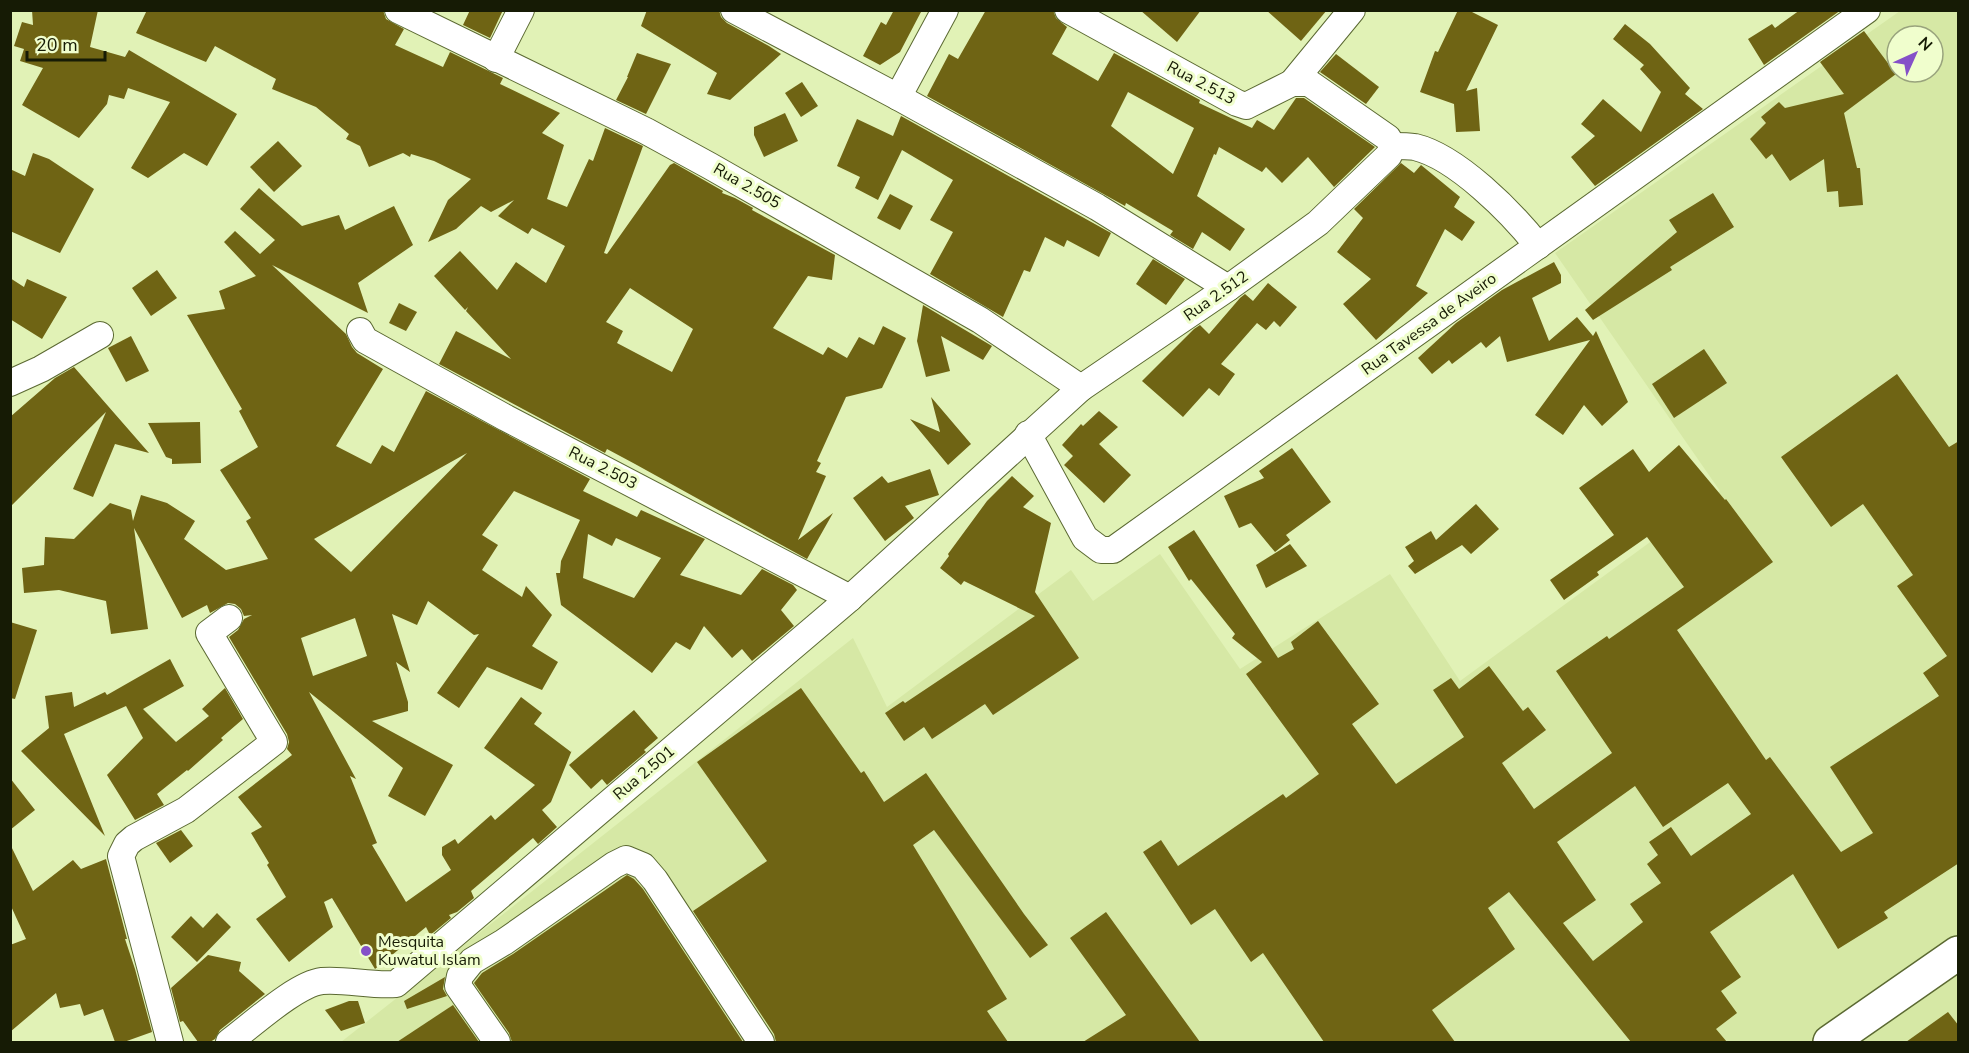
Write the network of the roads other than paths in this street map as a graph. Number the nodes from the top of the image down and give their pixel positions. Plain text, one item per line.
1 (398, 10) edge
2 (521, 10) edge
3 (734, 10) edge
4 (945, 10) edge
5 (1068, 10) edge
6 (1353, 10) edge
7 (1867, 10) edge
8 (496, 59) junction
9 (1292, 82) junction
10 (898, 98) junction
11 (1392, 146) junction
12 (1538, 246) junction
13 (1228, 288) junction
14 (360, 332) dead end
15 (100, 335) dead end
16 (10, 383) edge
17 (1081, 388) junction
18 (1028, 434) junction
19 (850, 598) junction
20 (229, 618) dead end
21 (1959, 953) edge
22 (170, 1042) edge
23 (229, 1042) edge
24 (497, 1042) edge
25 (761, 1042) edge
26 (1830, 1042) edge

1 - 8 street, Rua 2.505
2 - 8 street
3 - 10 street
4 - 10 street
5 - 9 street, Rua 2.513
6 - 9 street
7 - 12 street, Rua Tavessa de Aveiro
8 - 17 street, Rua 2.505
9 - 11 street
10 - 13 street
11 - 12 street
11 - 13 street, Rua 2.512
12 - 18 street, Rua Tavessa de Aveiro
13 - 17 street, Rua 2.512
14 - 19 street, Rua 2.503
15 - 16 street
17 - 18 street, Rua 2.512
18 - 19 street, Rua 2.501
19 - 23 street, Rua 2.501
20 - 22 street
21 - 26 main road
24 - 25 street

